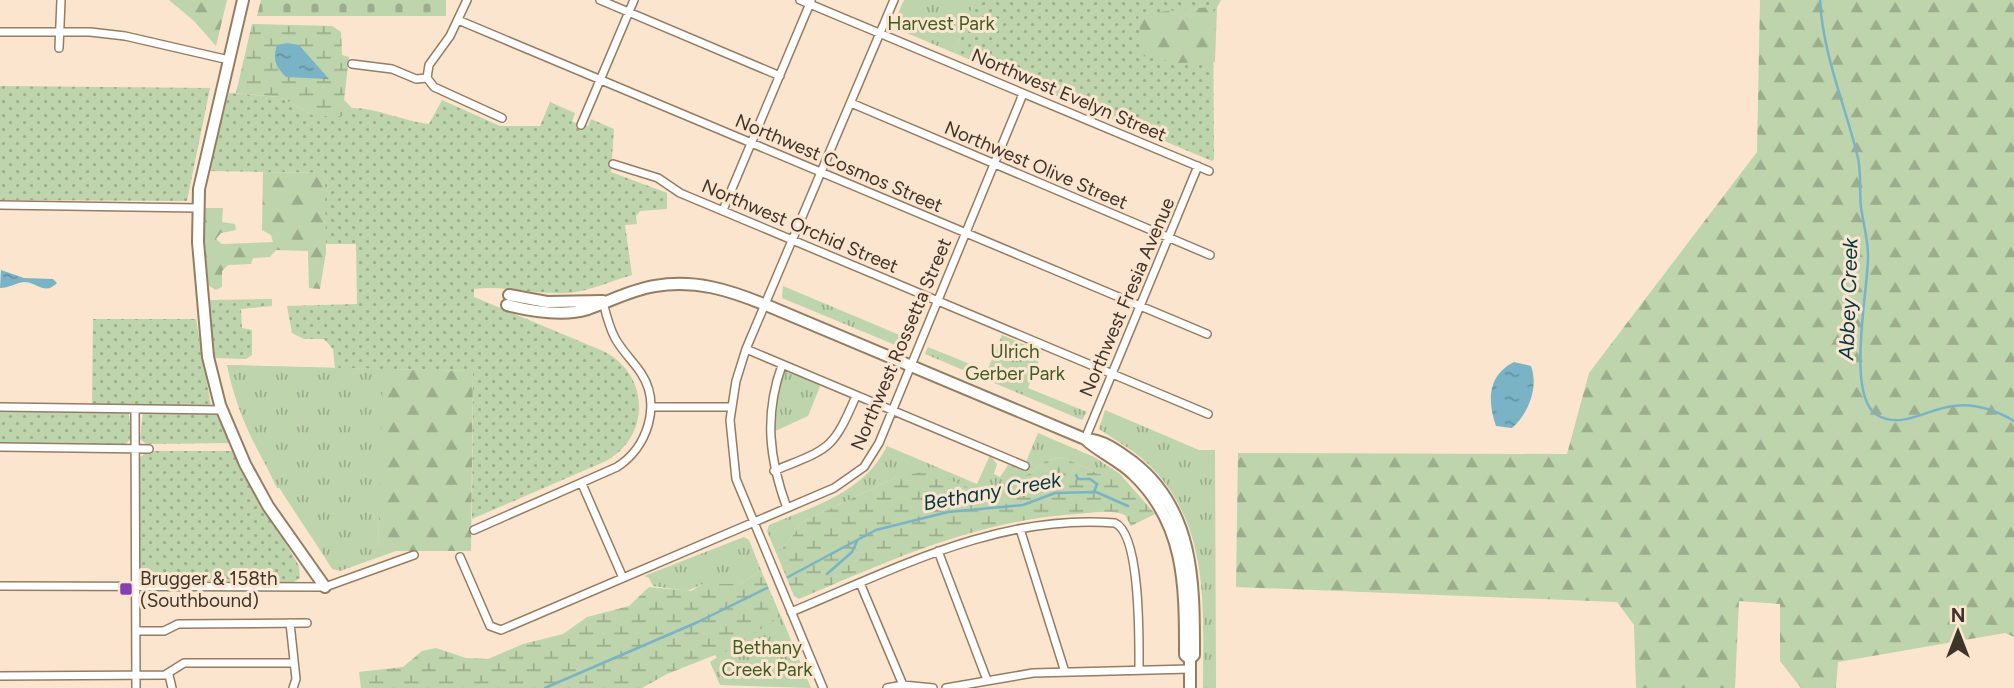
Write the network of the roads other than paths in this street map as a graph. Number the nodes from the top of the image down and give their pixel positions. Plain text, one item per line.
1 (61, 0) edge
2 (243, 0) edge
3 (467, 0) edge
4 (600, 0) edge
5 (634, 0) edge
6 (800, 0) edge
7 (894, 0) edge
8 (811, 2) edge
9 (629, 12) junction
10 (458, 20) junction
11 (0, 32) edge
12 (59, 32) junction
13 (880, 33) junction
14 (60, 48) dead end
15 (229, 60) junction
16 (352, 64) dead end
17 (780, 76) junction
18 (427, 78) junction
19 (600, 80) junction
20 (1023, 94) junction
21 (851, 103) junction
22 (502, 118) dead end
23 (581, 125) dead end
24 (751, 144) junction
25 (613, 163) dead end
26 (994, 164) junction
27 (1198, 166) junction
28 (1209, 171) dead end
29 (821, 173) junction
30 (0, 205) edge
31 (198, 208) junction
32 (723, 210) junction
33 (966, 233) junction
34 (1169, 238) junction
35 (793, 240) junction
36 (1210, 255) dead end
37 (508, 300) dead end
38 (938, 300) junction
39 (603, 301) junction
40 (766, 305) junction
41 (1141, 306) junction
42 (1207, 334) dead end
43 (746, 349) junction
44 (782, 365) junction
45 (910, 367) junction
46 (1113, 374) junction
47 (856, 396) junction
48 (0, 407) edge
49 (651, 407) junction
50 (732, 407) junction
51 (135, 409) junction
52 (222, 410) junction
53 (892, 411) junction
54 (1208, 414) dead end
55 (1085, 439) junction
56 (0, 447) edge
57 (135, 448) junction
58 (149, 449) dead end
59 (1025, 466) dead end
60 (774, 471) junction
61 (582, 484) junction
62 (788, 508) junction
63 (752, 523) junction
64 (1020, 529) junction
65 (474, 530) dead end
66 (938, 551) junction
67 (414, 555) dead end
68 (460, 557) dead end
69 (623, 578) junction
70 (860, 583) junction
71 (0, 586) edge
72 (136, 587) junction
73 (325, 587) junction
74 (791, 612) junction
75 (290, 623) junction
76 (307, 623) dead end
77 (136, 631) junction
78 (293, 663) junction
79 (1190, 664) junction
80 (1139, 669) junction
81 (1065, 672) junction
82 (169, 675) junction
83 (0, 676) edge
84 (136, 676) junction
85 (988, 680) junction
86 (902, 685) junction
87 (136, 688) edge
88 (172, 688) edge
89 (293, 688) edge
90 (822, 688) edge
91 (887, 688) edge
92 (933, 688) edge
93 (946, 688) edge
94 (1190, 688) edge

1 - 12 street
2 - 15 street
3 - 10 street
4 - 9 street
5 - 9 street
6 - 8 street, Northwest Evelyn Street
7 - 13 street
8 - 13 street, Northwest Evelyn Street
8 - 17 street
9 - 17 street
9 - 19 street
10 - 18 street
10 - 19 street, Northwest Cosmos Street
11 - 12 street
12 - 14 street
12 - 15 street
13 - 20 street, Northwest Evelyn Street
13 - 21 street
15 - 31 street
16 - 18 street
17 - 24 street
18 - 22 street
19 - 23 street
19 - 24 street, Northwest Cosmos Street
20 - 26 street, Northwest Rossetta Street
20 - 27 street, Northwest Evelyn Street
21 - 26 street, Northwest Olive Street
21 - 29 street
24 - 29 street, Northwest Cosmos Street
24 - 32 street
25 - 32 street, Northwest Orchid Street
26 - 33 street, Northwest Rossetta Street
26 - 34 street, Northwest Olive Street
27 - 28 street, Northwest Evelyn Street
27 - 34 street, Northwest Fresia Avenue
29 - 33 street, Northwest Cosmos Street
29 - 35 street
30 - 31 street
31 - 52 street
32 - 35 street, Northwest Orchid Street
33 - 38 street, Northwest Rossetta Street
33 - 41 street, Northwest Cosmos Street
34 - 36 street, Northwest Olive Street
34 - 41 street, Northwest Fresia Avenue
35 - 38 street, Northwest Orchid Street
35 - 40 street
37 - 39 street
38 - 45 street, Northwest Rossetta Street
38 - 46 street, Northwest Orchid Street
39 - 40 street
39 - 49 street
40 - 43 street
40 - 45 street
41 - 42 street, Northwest Cosmos Street
41 - 46 street, Northwest Fresia Avenue
43 - 44 street
43 - 50 street
44 - 47 street
44 - 60 street
45 - 53 street, Northwest Rossetta Street
45 - 55 street
46 - 54 street, Northwest Orchid Street
46 - 55 street, Northwest Fresia Avenue
47 - 53 street
47 - 60 street
48 - 51 street
49 - 50 street
49 - 61 street
50 - 63 street
51 - 52 street
51 - 57 street
52 - 73 street
53 - 59 street
53 - 62 street, Northwest Rossetta Street
55 - 79 street
56 - 57 street
57 - 58 street
57 - 72 street
60 - 62 street
61 - 65 street
61 - 69 street
62 - 63 street, Northwest Rossetta Street
63 - 69 street, Northwest Rossetta Street
63 - 74 street
64 - 66 street
64 - 80 street
64 - 81 street
66 - 70 street
66 - 85 street
67 - 73 street
68 - 69 street, Northwest Rossetta Street
70 - 74 street
70 - 86 street
71 - 72 street
72 - 73 street
72 - 77 street
74 - 90 street
75 - 76 street
75 - 77 street
75 - 78 street
77 - 84 street
78 - 82 street
78 - 89 street
79 - 80 street
79 - 94 street
80 - 81 street
81 - 85 street
82 - 84 street
82 - 88 street
83 - 84 street
84 - 87 street
85 - 93 street
86 - 91 street
86 - 92 street

